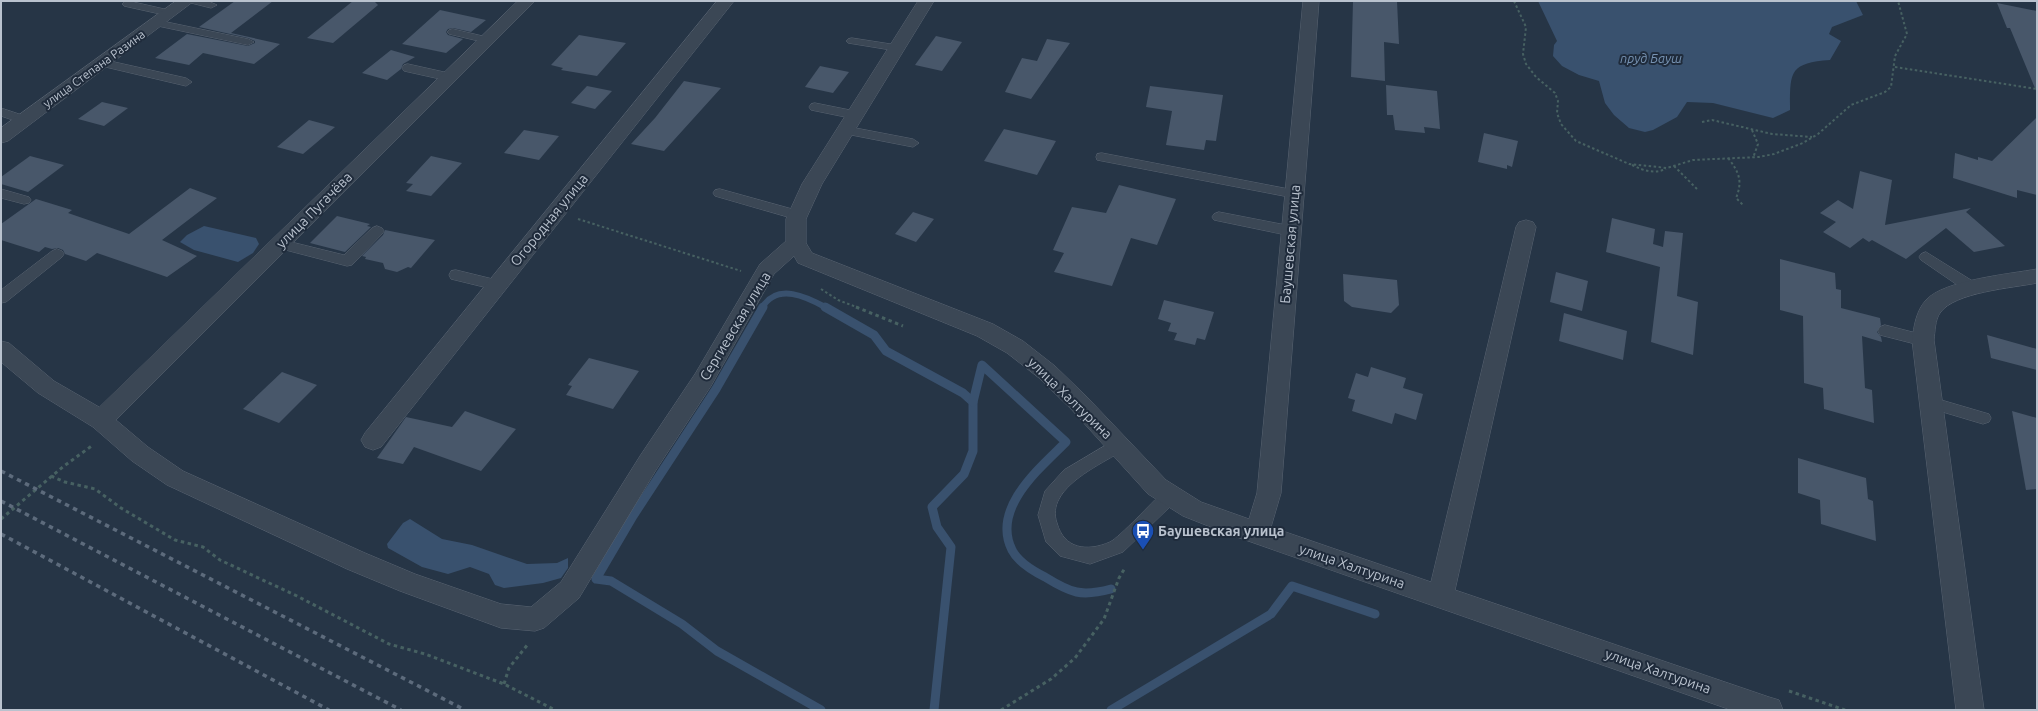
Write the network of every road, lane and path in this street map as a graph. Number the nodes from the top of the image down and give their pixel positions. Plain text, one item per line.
1 (186, 1) edge
2 (195, 1) edge
3 (527, 1) edge
4 (726, 1) edge
5 (926, 1) edge
6 (1311, 1) edge
7 (1514, 1) edge
8 (1898, 1) edge
9 (128, 4) dead end
10 (211, 5) dead end
11 (163, 18) junction
12 (453, 32) dead end
13 (487, 40) junction
14 (852, 41) dead end
15 (248, 42) dead end
16 (897, 48) junction
17 (101, 63) junction
18 (1895, 67) junction
19 (408, 68) dead end
20 (450, 77) junction
21 (186, 82) dead end
22 (2037, 89) edge
23 (815, 107) dead end
24 (1, 112) edge
25 (855, 115) junction
26 (24, 120) junction
27 (1702, 122) dead end
28 (845, 130) junction
29 (1752, 130) junction
30 (1, 137) edge
31 (1813, 137) junction
32 (913, 143) dead end
33 (1102, 157) dead end
34 (1728, 158) junction
35 (1753, 158) junction
36 (1629, 164) junction
37 (1674, 166) junction
38 (1667, 168) junction
39 (1697, 189) dead end
40 (1, 193) edge
41 (720, 193) dead end
42 (1294, 194) junction
43 (24, 200) dead end
44 (1743, 205) dead end
45 (555, 212) junction
46 (798, 215) junction
47 (1219, 217) dead end
48 (1526, 227) dead end
49 (377, 230) dead end
50 (1291, 231) junction
51 (796, 243) junction
52 (279, 244) junction
53 (57, 254) dead end
54 (1926, 257) dead end
55 (744, 272) dead end
56 (456, 275) dead end
57 (2037, 276) edge
58 (496, 285) junction
59 (818, 287) dead end
60 (1974, 289) junction
61 (1, 298) edge
62 (904, 326) dead end
63 (1885, 331) dead end
64 (1923, 340) junction
65 (1, 349) edge
66 (1931, 403) junction
67 (1983, 418) dead end
68 (107, 426) junction
69 (373, 440) dead end
70 (1118, 445) junction
71 (51, 476) junction
72 (1169, 497) junction
73 (1, 519) edge
74 (1257, 533) junction
75 (1120, 572) dead end
76 (1441, 596) junction
77 (535, 619) junction
78 (504, 684) junction
79 (1785, 690) dead end
80 (1734, 704) edge
81 (555, 710) edge
82 (1001, 710) edge
83 (1769, 710) edge
84 (1845, 710) edge
85 (1970, 710) edge

1 - 11 street, улица Степана Разина
2 - 10 lane
3 - 13 street, улица Пугачёва
4 - 45 street, Огородная улица
5 - 16 street
6 - 42 street, Баушевская улица
7 - 36 path
8 - 18 path
9 - 11 lane
11 - 15 lane
11 - 17 street, улица Степана Разина
12 - 13 lane
13 - 20 street, улица Пугачёва
14 - 16 lane
16 - 25 street
17 - 21 lane
17 - 26 street, улица Степана Разина
18 - 22 path
18 - 31 path
19 - 20 lane
20 - 52 street, улица Пугачёва
23 - 25 lane
24 - 26 lane
25 - 28 street
26 - 30 street, улица Степана Разина
27 - 29 path
28 - 32 lane
28 - 46 street
29 - 31 path
29 - 35 path
31 - 35 path
33 - 42 lane
34 - 35 path
34 - 37 path
34 - 44 path
36 - 38 path
36 - 38 path
37 - 38 path
37 - 39 path
40 - 43 lane
41 - 46 lane
42 - 50 street, Баушевская улица
45 - 55 path
45 - 58 street, Огородная улица
46 - 51 street
47 - 50 lane
48 - 76 street
49 - 52 lane
50 - 74 street, Баушевская улица
51 - 70 street, улица Халтурина
51 - 77 street, Сергиевская улица
52 - 68 street, улица Пугачёва
53 - 61 lane
54 - 60 lane
56 - 58 lane
57 - 60 street
58 - 69 street, Огородная улица
59 - 62 path
60 - 64 street
63 - 64 lane
64 - 66 street
65 - 68 street
66 - 67 lane
66 - 85 street
68 - 71 path
68 - 77 street
70 - 72 street, улица Халтурина
70 - 72 lane
71 - 73 path
71 - 78 path
72 - 74 street, улица Халтурина
74 - 76 street, улица Халтурина
75 - 82 path
76 - 80 street, улица Халтурина
77 - 78 path
78 - 81 path
79 - 84 path
80 - 83 street, улица Халтурина

